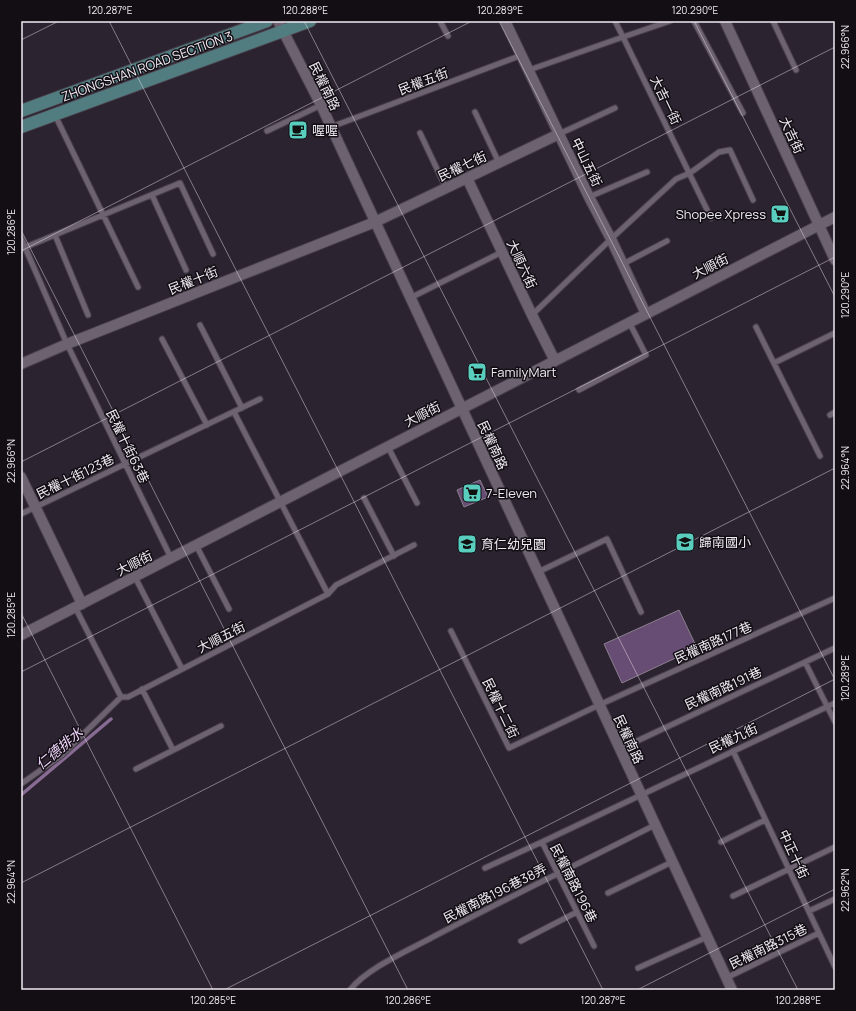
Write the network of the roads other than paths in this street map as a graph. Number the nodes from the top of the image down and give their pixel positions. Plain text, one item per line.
1 (267, 21) edge
2 (310, 21) edge
3 (440, 21) edge
4 (505, 21) edge
5 (615, 21) edge
6 (670, 21) edge
7 (694, 21) edge
8 (725, 21) edge
9 (773, 21) edge
10 (281, 26) edge
11 (448, 36) dead end
12 (623, 37) junction
13 (522, 56) junction
14 (529, 70) junction
15 (796, 70) dead end
16 (321, 105) junction
17 (615, 108) dead end
18 (21, 111) edge
19 (474, 112) dead end
20 (743, 113) dead end
21 (55, 115) junction
22 (21, 127) edge
23 (331, 127) junction
24 (266, 131) dead end
25 (420, 133) dead end
26 (559, 134) junction
27 (499, 163) junction
28 (647, 172) dead end
29 (690, 173) junction
30 (467, 178) junction
31 (446, 188) junction
32 (152, 195) junction
33 (589, 197) junction
34 (753, 200) dead end
35 (104, 215) junction
36 (835, 217) edge
37 (711, 218) dead end
38 (375, 222) junction
39 (819, 225) junction
40 (56, 235) junction
41 (21, 238) edge
42 (611, 238) junction
43 (667, 241) dead end
44 (23, 249) edge
45 (502, 252) junction
46 (213, 254) dead end
47 (835, 260) edge
48 (622, 264) junction
49 (186, 270) dead end
50 (138, 287) dead end
51 (410, 298) junction
52 (646, 314) junction
53 (88, 315) dead end
54 (532, 315) junction
55 (629, 322) junction
56 (200, 325) dead end
57 (756, 327) dead end
58 (835, 333) edge
59 (162, 339) dead end
60 (66, 344) junction
61 (555, 360) junction
62 (774, 363) junction
63 (21, 364) edge
64 (579, 390) dead end
65 (260, 399) dead end
66 (242, 408) junction
67 (462, 409) junction
68 (234, 412) junction
69 (207, 426) junction
70 (388, 446) junction
71 (820, 456) dead end
72 (125, 465) junction
73 (21, 477) edge
74 (364, 498) dead end
75 (281, 502) junction
76 (417, 503) dead end
77 (35, 508) junction
78 (21, 514) edge
79 (196, 545) junction
80 (414, 545) dead end
81 (394, 556) junction
82 (171, 558) junction
83 (538, 572) junction
84 (135, 577) junction
85 (328, 594) junction
86 (835, 598) edge
87 (78, 606) junction
88 (230, 609) dead end
89 (641, 612) dead end
90 (451, 631) dead end
91 (21, 635) edge
92 (835, 648) edge
93 (805, 662) junction
94 (182, 669) junction
95 (142, 689) junction
96 (120, 697) junction
97 (835, 703) edge
98 (599, 705) junction
99 (827, 706) junction
100 (835, 722) edge
101 (221, 726) dead end
102 (620, 749) junction
103 (173, 750) junction
104 (733, 751) junction
105 (136, 769) dead end
106 (21, 784) edge
107 (640, 794) junction
108 (765, 820) junction
109 (655, 825) junction
110 (542, 842) junction
111 (721, 842) dead end
112 (835, 847) edge
113 (672, 862) junction
114 (486, 868) dead end
115 (788, 868) junction
116 (558, 874) junction
117 (608, 893) dead end
118 (733, 896) dead end
119 (835, 899) edge
120 (809, 911) junction
121 (577, 912) junction
122 (819, 933) junction
123 (707, 937) junction
124 (521, 940) dead end
125 (594, 946) dead end
126 (835, 967) edge
127 (638, 968) dead end
128 (726, 978) junction
129 (350, 990) edge
130 (732, 990) edge

1 - 18 main road, ZHONGSHAN ROAD SECTION 3
2 - 10 main road, ZHONGSHAN ROAD SECTION 3
3 - 11 lane
4 - 13 street, 中山五街
5 - 12 lane, 大吉一街
6 - 12 lane
7 - 20 lane
8 - 39 street, 大吉街
9 - 15 lane
10 - 16 street, 民權南路
10 - 21 main road, ZHONGSHAN ROAD SECTION 3
12 - 14 lane
12 - 29 lane, 大吉一街
13 - 14 street, 中山五街
13 - 23 lane, 民權五街
14 - 26 street, 中山五街
16 - 23 street, 民權南路
16 - 24 lane
17 - 26 lane
19 - 27 lane
21 - 22 main road, ZHONGSHAN ROAD SECTION 3
21 - 35 lane
23 - 38 street, 民權南路
25 - 31 lane
26 - 27 street, 民權七街
26 - 33 street, 中山五街
27 - 30 street, 民權七街
28 - 33 lane
29 - 34 lane
29 - 37 lane, 大吉一街
29 - 42 lane
30 - 31 street, 民權七街
30 - 45 street, 大順六街
31 - 38 street, 民權七街
32 - 35 lane
32 - 46 lane
32 - 49 lane
33 - 42 street, 中山五街
35 - 40 lane
35 - 50 lane
36 - 39 street, 大順街
38 - 51 street, 民權南路
38 - 60 street, 民權十街
39 - 47 street, 大吉街
39 - 52 street, 大順街
40 - 44 lane
40 - 53 lane
41 - 44 lane, 民權十街63巷
42 - 48 street, 中山五街
42 - 54 lane
43 - 48 lane
44 - 60 lane, 民權十街63巷
45 - 51 lane
45 - 54 street, 大順六街
48 - 52 street, 中山五街
51 - 67 street, 民權南路
52 - 55 street, 大順街
54 - 61 street, 大順六街
55 - 61 street, 大順街
55 - 64 lane
56 - 66 lane
57 - 62 lane
58 - 62 lane
59 - 69 lane
60 - 63 street, 民權十街
60 - 72 lane, 民權十街63巷
61 - 67 street, 大順街
62 - 71 lane
65 - 66 lane, 民權十街123巷
66 - 68 lane, 民權十街123巷
67 - 70 street, 大順街
67 - 83 street, 民權南路
68 - 69 lane, 民權十街123巷
68 - 75 lane
69 - 72 lane, 民權十街123巷
70 - 75 street, 大順街
70 - 76 lane
72 - 77 lane, 民權十街123巷
72 - 82 lane, 民權十街63巷
73 - 77 street
74 - 81 lane
75 - 79 street, 大順街
75 - 85 lane
77 - 78 lane, 民權十街123巷
77 - 87 street
79 - 82 street, 大順街
79 - 88 lane
80 - 81 lane, 大順五街
81 - 85 lane, 大順五街
82 - 84 street, 大順街
83 - 89 lane
83 - 98 street, 民權南路
84 - 87 street, 大順街
84 - 94 lane
85 - 94 lane, 大順五街
86 - 98 lane, 民權南路177巷
87 - 91 street, 大順街
87 - 96 lane
90 - 98 lane, 民權十二街
92 - 93 lane, 民權南路191巷
93 - 99 lane
93 - 102 lane, 民權南路191巷
94 - 95 lane, 大順五街
95 - 96 lane, 大順五街
95 - 103 lane
96 - 106 lane
97 - 99 lane, 民權九街
98 - 102 street, 民權南路
99 - 100 lane
99 - 104 lane, 民權九街
101 - 103 lane
102 - 107 street, 民權南路
103 - 105 lane
104 - 107 lane, 民權九街
104 - 108 lane, 中正十街
107 - 109 street, 民權南路
107 - 110 lane, 民權南路196巷
108 - 111 lane
108 - 115 lane, 中正十街
109 - 113 street, 民權南路
109 - 116 lane, 民權南路196巷38弄
110 - 114 lane
110 - 116 lane, 民權南路196巷
112 - 115 lane
113 - 117 lane
113 - 123 street, 民權南路
115 - 118 lane
115 - 120 lane, 中正十街
116 - 121 lane, 民權南路196巷
116 - 129 lane, 民權南路196巷38弄
119 - 120 lane
120 - 122 lane, 中正十街
121 - 124 lane
121 - 125 lane, 民權南路196巷
122 - 126 lane, 中正十街
122 - 128 lane, 民權南路315巷
123 - 127 lane
123 - 128 street, 民權南路
128 - 130 street, 民權南路

